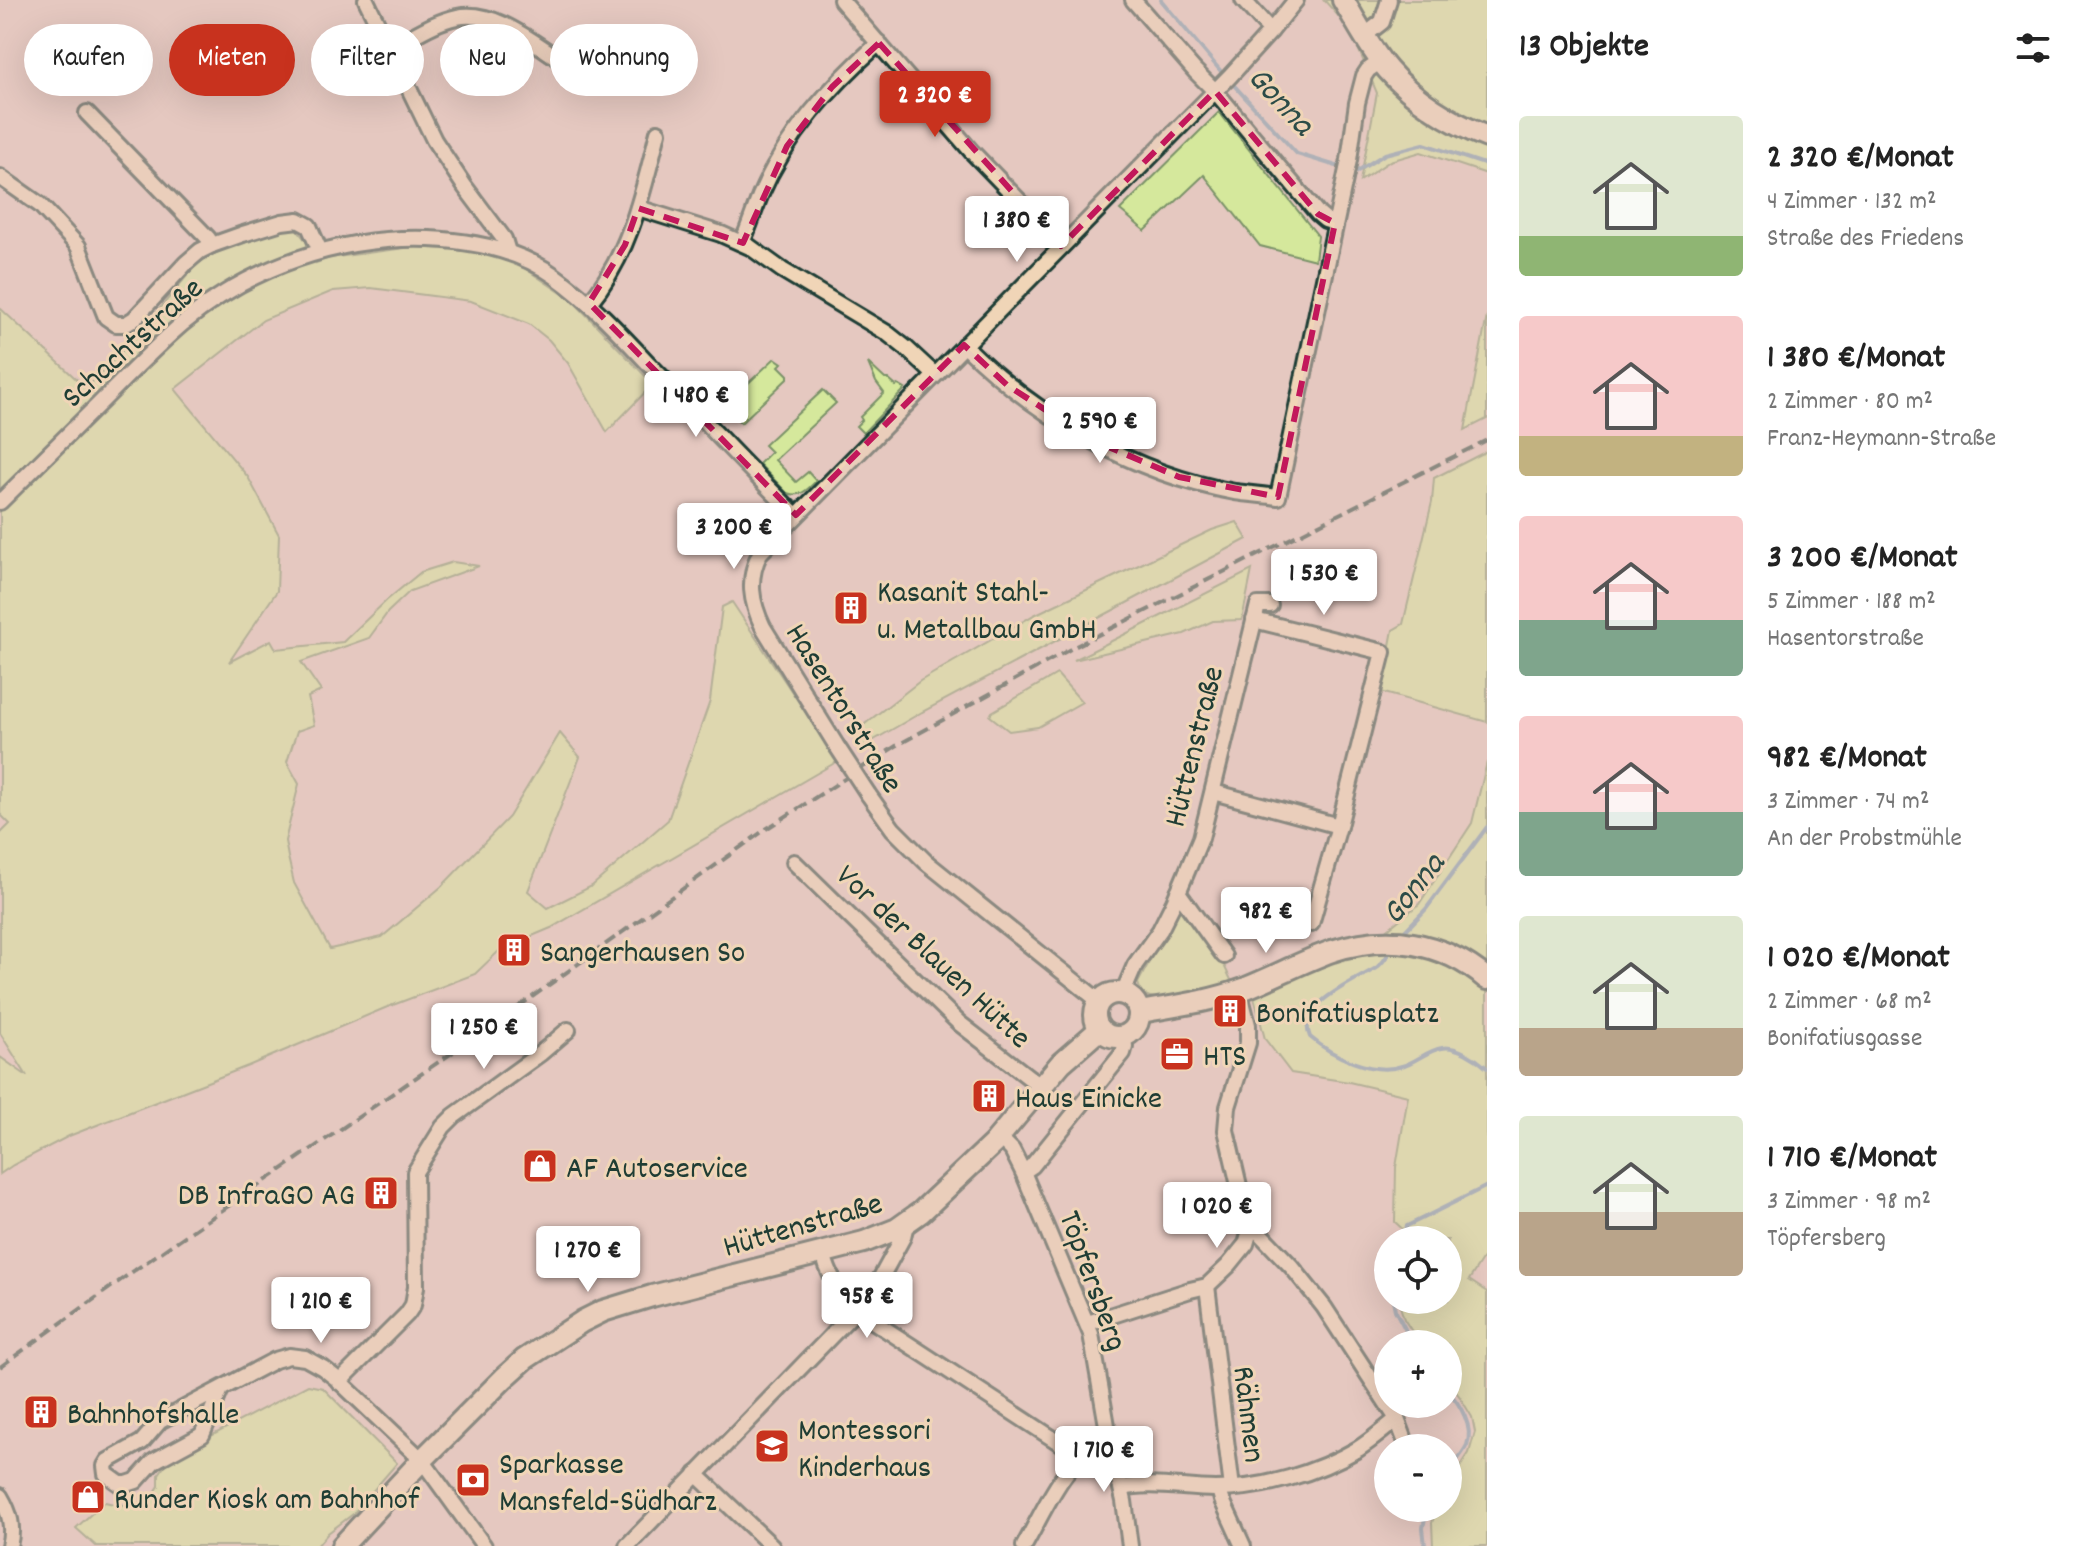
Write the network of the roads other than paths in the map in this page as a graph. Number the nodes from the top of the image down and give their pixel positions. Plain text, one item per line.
1 (366, 0) edge
2 (473, 0) edge
3 (841, 0) edge
4 (1133, 0) edge
5 (1243, 0) edge
6 (1296, 0) edge
7 (1343, 0) edge
8 (1389, 0) edge
9 (471, 16) junction
10 (377, 24) edge
11 (424, 31) edge
12 (1271, 31) junction
13 (1364, 36) junction
14 (879, 43) junction
15 (550, 54) edge
16 (1381, 61) junction
17 (1222, 84) junction
18 (412, 96) edge
19 (87, 113) dead end
20 (658, 132) dead end
21 (1487, 137) edge
22 (0, 177) edge
23 (638, 208) junction
24 (1335, 223) junction
25 (742, 243) junction
26 (212, 245) junction
27 (1062, 245) junction
28 (320, 251) junction
29 (508, 252) junction
30 (589, 303) junction
31 (964, 345) junction
32 (934, 374) junction
33 (0, 502) edge
34 (796, 515) junction
35 (1270, 605) dead end
36 (1254, 620) junction
37 (1213, 792) junction
38 (1339, 826) junction
39 (794, 862) dead end
40 (1178, 892) junction
41 (1311, 924) dead end
42 (1224, 956) dead end
43 (1487, 979) edge
44 (1239, 990) junction
45 (1123, 993) junction
46 (1099, 1001) junction
47 (1140, 1012) junction
48 (1100, 1029) junction
49 (568, 1030) dead end
50 (1123, 1036) junction
51 (1040, 1086) junction
52 (999, 1137) junction
53 (1023, 1172) junction
54 (1247, 1220) junction
55 (906, 1224) junction
56 (823, 1253) junction
57 (1207, 1286) junction
58 (856, 1310) junction
59 (1088, 1323) junction
60 (339, 1382) junction
61 (221, 1389) junction
62 (1397, 1419) junction
63 (1403, 1434) edge
64 (1109, 1437) junction
65 (1079, 1458) junction
66 (422, 1460) junction
67 (696, 1474) junction
68 (1122, 1488) junction
69 (1226, 1488) junction
70 (0, 1496) edge
71 (482, 1545) edge
72 (9, 1546) edge
73 (342, 1546) edge
74 (627, 1546) edge
75 (772, 1546) edge
76 (1024, 1546) edge
77 (1130, 1546) edge
78 (1243, 1546) edge

1 - 10 street
2 - 9 street
3 - 14 street
4 - 17 street
5 - 12 street
6 - 12 street, Hasentorstraße
7 - 13 street
8 - 13 street
9 - 11 street
9 - 15 street
12 - 17 street, Hasentorstraße
13 - 16 street
14 - 25 street
14 - 27 street
16 - 21 street
16 - 24 street
17 - 24 street
17 - 27 street, Hasentorstraße
18 - 29 street
19 - 26 street
20 - 23 street
22 - 26 street
23 - 25 street
23 - 30 street
24 - 31 street
25 - 32 street
26 - 28 street
27 - 31 street, Hasentorstraße
28 - 29 street, Schachtstraße
28 - 33 street, Schachtstraße
29 - 30 street
30 - 34 street
31 - 32 street, Hasentorstraße
32 - 34 street, Hasentorstraße
34 - 46 street, Hasentorstraße, bridge
35 - 36 street
36 - 37 street, Hüttenstraße
36 - 38 street
37 - 38 street
37 - 40 street, Hüttenstraße
38 - 41 street
39 - 51 street, Vor der Blauen Hütte
40 - 42 street
40 - 45 street, Hüttenstraße
43 - 44 street
44 - 47 street
44 - 54 street
45 - 46 street
45 - 47 street
46 - 48 street
47 - 50 street
48 - 50 street
48 - 51 street, Hüttenstraße
49 - 60 street
50 - 53 street
51 - 52 street, Hüttenstraße
52 - 53 street, Töpfersberg
52 - 55 street, Hüttenstraße
53 - 59 street, Töpfersberg
54 - 57 street
54 - 62 street
55 - 56 street, Hüttenstraße
55 - 58 street
56 - 58 street
56 - 66 street, Hüttenstraße
57 - 59 street
57 - 69 street, Rähmen
58 - 65 street
58 - 67 street
59 - 64 street, Töpfersberg
60 - 61 street
60 - 66 street
61 - 61 street
62 - 63 street
62 - 69 street
64 - 65 street
64 - 68 street, Töpfersberg
65 - 76 street
66 - 71 street
66 - 73 street, Hüttenstraße
67 - 74 street
67 - 75 street
68 - 69 street, Rähmen
68 - 77 street, Töpfersberg
69 - 78 street
70 - 72 street

